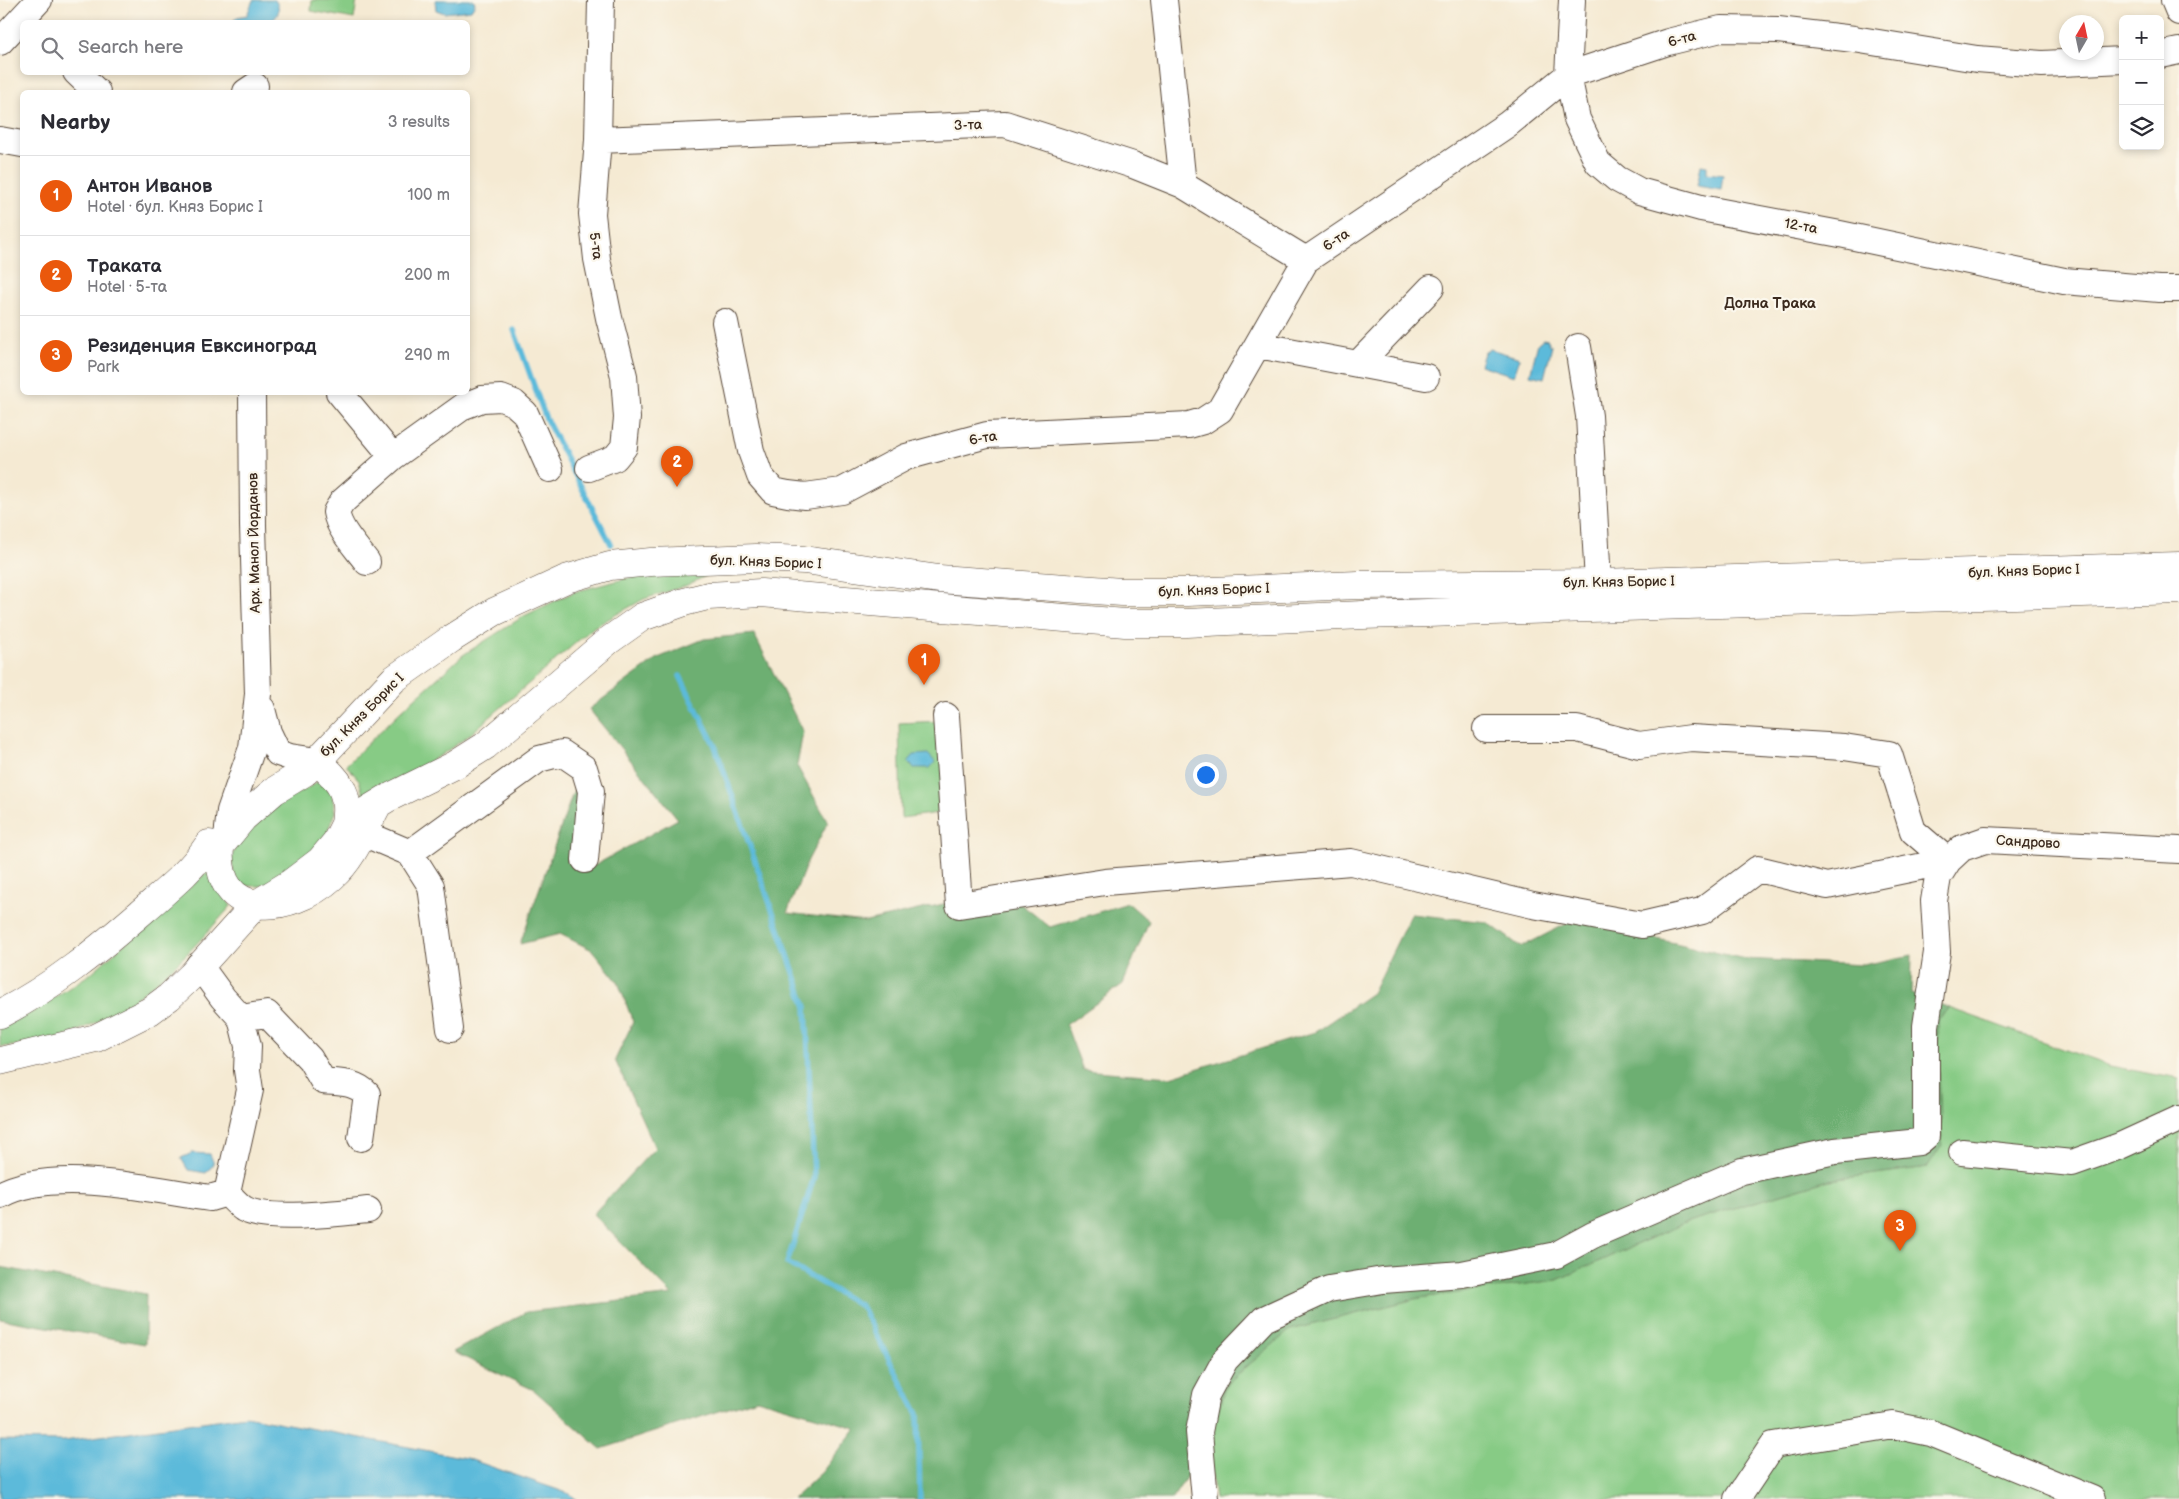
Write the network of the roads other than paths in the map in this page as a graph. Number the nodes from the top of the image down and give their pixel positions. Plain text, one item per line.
1 (39, 0) edge
2 (601, 0) edge
3 (1164, 0) edge
4 (1572, 0) edge
5 (2174, 0) edge
6 (2179, 12) edge
7 (17, 14) edge
8 (0, 42) edge
9 (2179, 51) edge
10 (2164, 54) edge
11 (2119, 60) edge
12 (79, 75) edge
13 (1568, 75) junction
14 (95, 90) edge
15 (0, 140) edge
16 (598, 140) junction
17 (20, 144) edge
18 (1184, 185) junction
19 (1306, 260) junction
20 (1431, 288) dead end
21 (2179, 288) edge
22 (725, 322) dead end
23 (1258, 345) junction
24 (1578, 348) dead end
25 (1358, 364) junction
26 (1426, 377) dead end
27 (252, 395) edge
28 (341, 395) edge
29 (393, 457) junction
30 (588, 468) dead end
31 (550, 469) dead end
32 (367, 562) dead end
33 (1598, 583) junction
34 (2176, 585) edge
35 (258, 694) junction
36 (946, 716) dead end
37 (1486, 729) dead end
38 (317, 761) junction
39 (354, 828) junction
40 (219, 838) junction
41 (2179, 850) edge
42 (410, 853) junction
43 (585, 860) dead end
44 (1948, 861) junction
45 (254, 906) junction
46 (199, 965) junction
47 (0, 1014) edge
48 (241, 1018) junction
49 (450, 1029) dead end
50 (0, 1060) edge
51 (2179, 1119) edge
52 (361, 1138) dead end
53 (1962, 1152) dead end
54 (227, 1193) junction
55 (0, 1195) edge
56 (368, 1210) dead end
57 (1203, 1498) edge
58 (1737, 1499) edge
59 (2092, 1499) edge

1 - 7 street
2 - 16 street, 5-та
3 - 18 street
4 - 13 street, 12-та
5 - 6 street
7 - 8 street
9 - 10 street
11 - 13 street, 6-та
12 - 14 street
13 - 19 street, 6-та
13 - 21 street, 12-та
15 - 17 street
16 - 18 street, 3-та
16 - 30 street, 5-та
18 - 19 street, 3-та
19 - 23 street, 6-та
20 - 25 street
22 - 23 street, 6-та
23 - 25 street
24 - 33 street
25 - 26 street
27 - 35 street, Арх. Манол Йорданов
28 - 29 street
29 - 31 street
29 - 32 street
33 - 34 highway, бул. Княз Борис I
33 - 38 highway, бул. Княз Борис I
34 - 39 highway, бул. Княз Борис I
35 - 38 street, Арх. Манол Йорданов
35 - 40 street, Арх. Манол Йорданов
36 - 44 street
37 - 44 street
38 - 39 highway
38 - 40 highway
39 - 42 street
39 - 45 highway
40 - 45 highway
40 - 47 highway
41 - 44 street, Сандрово
42 - 43 street
42 - 49 street
44 - 57 street, Сандрово
45 - 46 highway
46 - 48 street
46 - 50 highway
48 - 52 street
48 - 54 street
51 - 53 street
54 - 55 street
54 - 56 street
58 - 59 street

